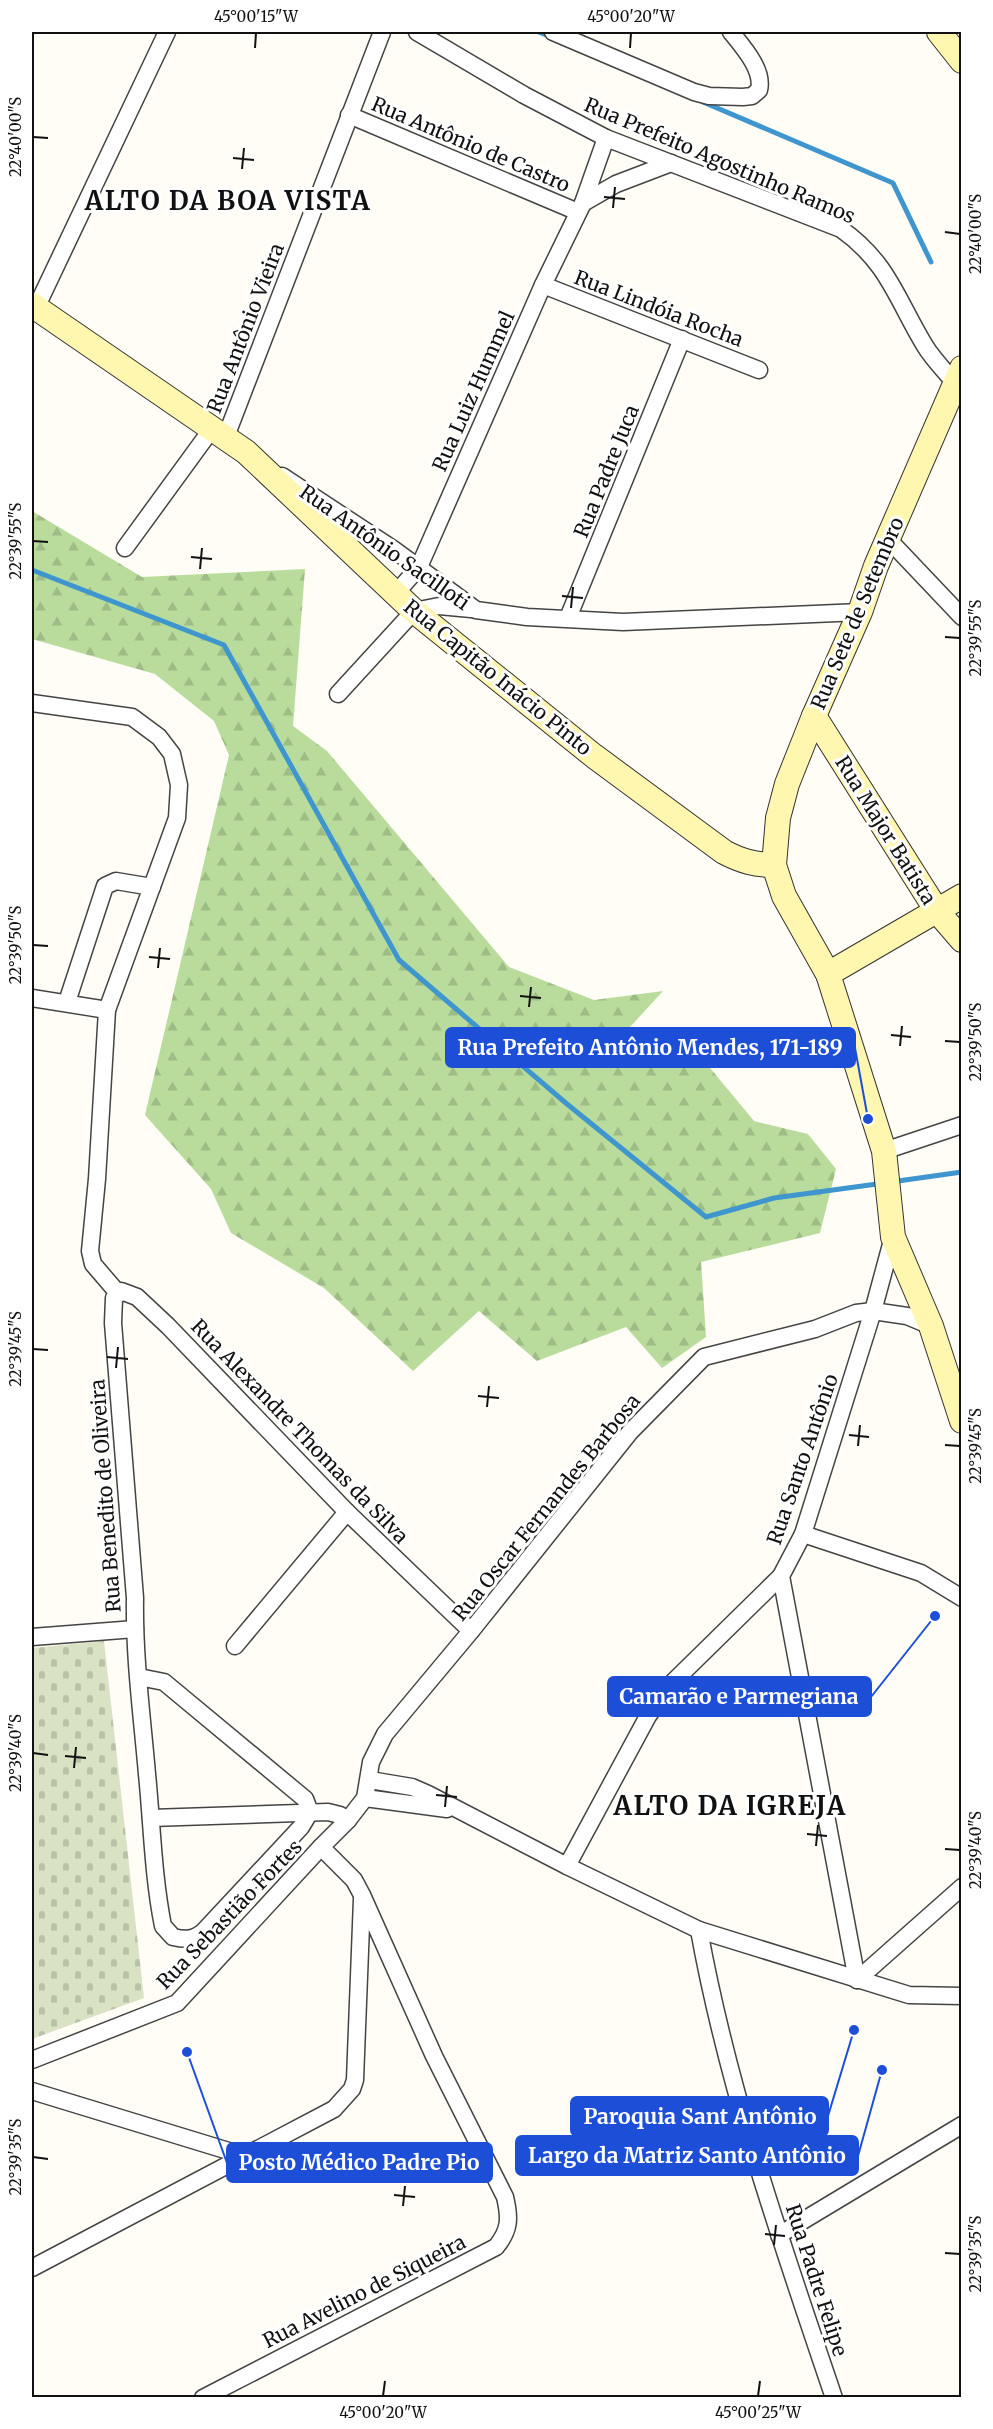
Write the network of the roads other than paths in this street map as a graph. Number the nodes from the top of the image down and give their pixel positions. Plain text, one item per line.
1 (166, 32) edge
2 (382, 32) edge
3 (417, 32) edge
4 (553, 32) edge
5 (731, 32) edge
6 (939, 32) edge
7 (958, 32) edge
8 (962, 36) edge
9 (962, 61) edge
10 (349, 115) junction
11 (606, 138) junction
12 (671, 163) junction
13 (580, 207) junction
14 (543, 285) junction
15 (34, 306) edge
16 (682, 339) junction
17 (759, 370) dead end
18 (958, 375) edge
19 (218, 434) junction
20 (246, 452) junction
21 (888, 539) junction
22 (125, 548) dead end
23 (418, 567) junction
24 (396, 593) junction
25 (476, 610) junction
26 (414, 611) junction
27 (860, 612) junction
28 (962, 617) edge
29 (568, 618) junction
30 (338, 694) dead end
31 (33, 704) edge
32 (814, 716) junction
33 (32, 721) edge
34 (774, 865) junction
35 (152, 887) junction
36 (962, 896) edge
37 (936, 910) junction
38 (962, 940) edge
39 (828, 974) junction
40 (32, 998) edge
41 (67, 1002) junction
42 (107, 1010) junction
43 (962, 1125) edge
44 (884, 1151) junction
45 (893, 1237) junction
46 (117, 1292) junction
47 (873, 1311) junction
48 (931, 1326) junction
49 (962, 1421) edge
50 (347, 1512) junction
51 (803, 1534) junction
52 (782, 1576) junction
53 (962, 1599) edge
54 (135, 1629) junction
55 (471, 1631) junction
56 (32, 1637) edge
57 (235, 1646) dead end
58 (139, 1677) junction
59 (370, 1780) junction
60 (365, 1798) junction
61 (460, 1810) junction
62 (310, 1812) junction
63 (151, 1818) junction
64 (348, 1820) junction
65 (321, 1847) junction
66 (567, 1866) junction
67 (962, 1887) edge
68 (362, 1895) junction
69 (699, 1930) junction
70 (857, 1980) junction
71 (962, 1996) edge
72 (32, 2060) edge
73 (32, 2091) edge
74 (962, 2125) edge
75 (245, 2156) junction
76 (779, 2235) junction
77 (32, 2268) edge
78 (203, 2397) edge
79 (834, 2397) edge

1 - 15 street
2 - 10 street, Rua Antônio Vieira
3 - 11 street, Rua Prefeito Agostinho Ramos
4 - 5 street
6 - 9 main road
7 - 8 main road
10 - 13 street, Rua Antônio de Castro
10 - 19 street, Rua Antônio Vieira
11 - 12 street, Rua Prefeito Agostinho Ramos
11 - 13 street, Rua Luiz Hummel
12 - 13 street
12 - 18 street, Rua Prefeito Agostinho Ramos
13 - 14 street, Rua Luiz Hummel
14 - 16 street, Rua Lindóia Rocha
14 - 23 street, Rua Luiz Hummel
15 - 19 main road, Rua Antônio Sacilloti
16 - 17 street, Rua Lindóia Rocha
16 - 29 street, Rua Padre Juca
18 - 21 main road, Rua Sete de Setembro
19 - 20 main road, Rua Antônio Sacilloti
19 - 22 street, Rua Antônio Vieira
20 - 23 street, Rua Antônio Sacilloti
20 - 24 main road, Rua Capitão Inácio Pinto
21 - 27 main road, Rua Sete de Setembro
21 - 28 street
23 - 24 street, Rua Luiz Hummel
23 - 25 street, Rua Antônio Sacilloti
24 - 26 main road, Rua Capitão Inácio Pinto
25 - 26 street
25 - 29 street, Rua Antônio Sacilloti
26 - 30 street
26 - 34 main road, Rua Capitão Inácio Pinto
27 - 29 street, Rua Antônio Sacilloti
27 - 32 main road, Rua Sete de Setembro
31 - 33 street
31 - 35 street
32 - 34 main road, Rua Sete de Setembro
32 - 37 main road, Rua Major Batista
34 - 39 main road
35 - 41 street
35 - 42 street
36 - 37 main road
37 - 38 main road, Rua Major Batista
37 - 39 main road
39 - 44 main road
40 - 41 street
41 - 42 street
42 - 46 street
43 - 44 street
44 - 45 main road
45 - 47 street, Rua Santo Antônio
45 - 48 main road
46 - 50 street, Rua Alexandre Thomas da Silva
46 - 54 street, Rua Benedito de Oliveira
47 - 48 street, Rua Oscar Fernandes Barbosa
47 - 51 street, Rua Santo Antônio
47 - 55 street, Rua Oscar Fernandes Barbosa
48 - 49 main road
50 - 55 street, Rua Alexandre Thomas da Silva
50 - 57 street
51 - 52 street, Rua Santo Antônio
51 - 53 street
52 - 66 street
52 - 70 street, Rua Santo Antônio
54 - 56 street
54 - 58 street, Rua Benedito de Oliveira
55 - 59 street, Rua Oscar Fernandes Barbosa
58 - 62 street
58 - 63 street, Rua Benedito de Oliveira
59 - 60 street, Rua Oscar Fernandes Barbosa
59 - 61 street
60 - 61 street
60 - 64 street, Rua Sebastião Fortes
61 - 66 street
62 - 63 street
62 - 63 street, Rua Benedito de Oliveira
62 - 64 street
64 - 65 street, Rua Sebastião Fortes
65 - 68 street
65 - 72 street, Rua Sebastião Fortes
66 - 69 street
67 - 70 street
68 - 75 street
68 - 78 street, Rua Avelino de Siqueira
69 - 70 street
69 - 76 street, Rua Padre Felipe
70 - 71 street
73 - 75 street
74 - 76 street
75 - 77 street
76 - 79 street, Rua Padre Felipe

